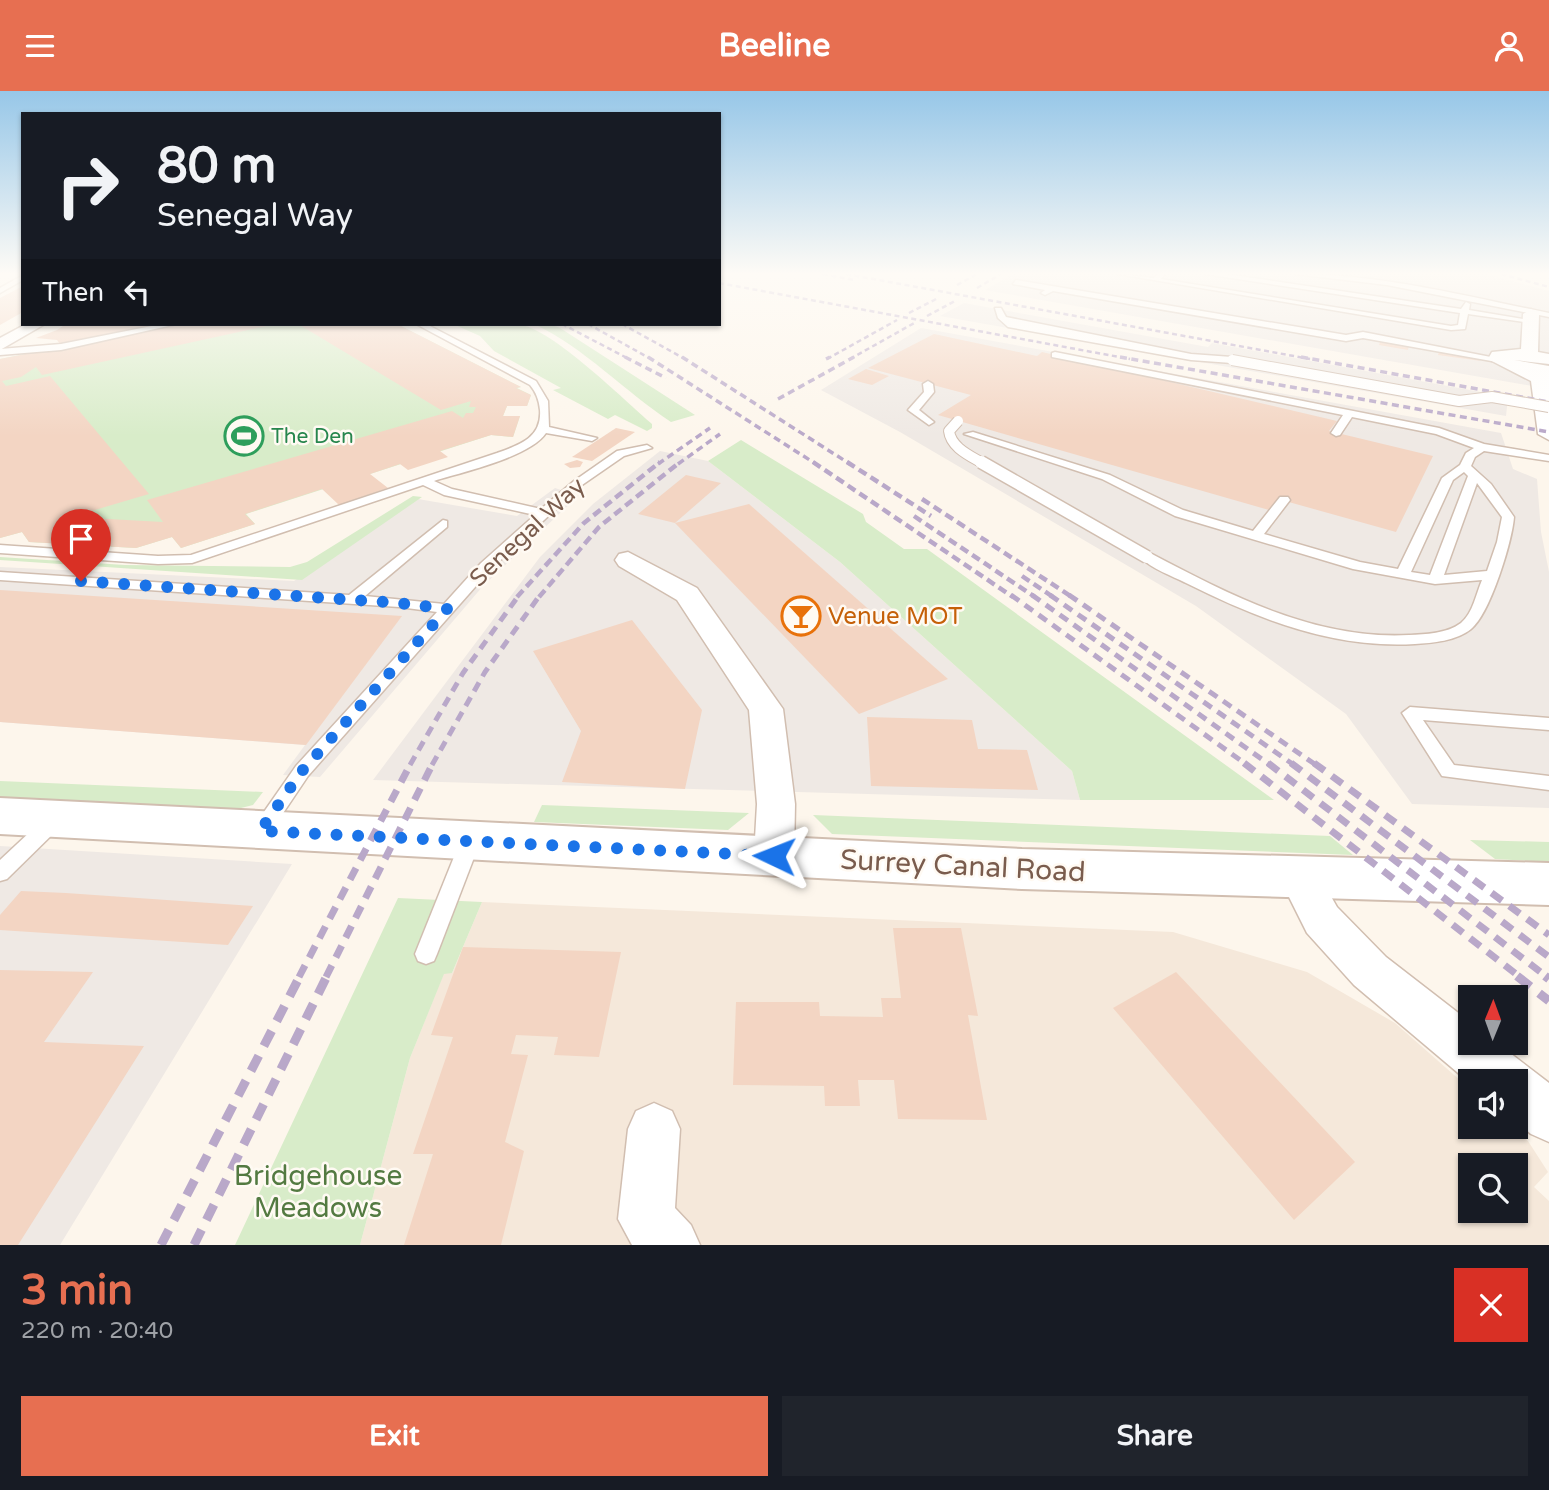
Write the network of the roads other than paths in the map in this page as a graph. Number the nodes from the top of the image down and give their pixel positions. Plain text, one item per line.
1 (30, 328) edge
2 (154, 328) edge
3 (427, 328) edge
4 (1056, 328) edge
5 (1282, 328) edge
6 (1532, 328) edge
7 (0, 345) edge
8 (0, 352) edge
9 (1055, 355) dead end
10 (1497, 359) joint
11 (1549, 359) edge
12 (1536, 366) edge
13 (928, 384) dead end
14 (1549, 407) edge
15 (1350, 413) junction
16 (958, 421) dead end
17 (929, 422) dead end
18 (544, 429) junction
19 (1336, 433) dead end
20 (969, 434) dead end
21 (1549, 434) edge
22 (592, 438) dead end
23 (1482, 447) junction
24 (647, 448) dead end
25 (1549, 458) edge
26 (1469, 471) junction
27 (426, 482) junction
28 (1284, 500) dead end
29 (541, 513) junction
30 (443, 524) dead end
31 (1255, 537) junction
32 (0, 549) edge
33 (628, 560) dead end
34 (1493, 573) junction
35 (1403, 574) junction
36 (0, 576) edge
37 (1435, 580) junction
38 (353, 599) junction
39 (447, 609) junction
40 (1549, 725) edge
41 (1549, 783) edge
42 (0, 815) edge
43 (57, 819) junction
44 (260, 831) junction
45 (470, 842) junction
46 (774, 856) junction
47 (0, 873) edge
48 (1298, 875) junction
49 (1549, 884) edge
50 (426, 954) dead end
51 (1491, 1069) edge
52 (1528, 1099) edge
53 (1549, 1116) edge
54 (653, 1129) dead end
55 (671, 1245) edge

1 - 7 street
2 - 8 lane
3 - 18 lane
4 - 14 lane, bridge
5 - 10 lane
6 - 12 street
9 - 15 lane
10 - 12 street
11 - 12 street
12 - 21 street
13 - 17 lane
15 - 19 lane
15 - 23 lane
16 - 34 lane, bridge
18 - 22 lane
18 - 27 lane
20 - 31 lane
23 - 25 lane
23 - 26 lane
24 - 29 lane, Senegal Way
26 - 34 lane
26 - 35 lane
26 - 37 lane
27 - 29 lane
27 - 32 lane
28 - 31 lane
29 - 39 lane, Senegal Way
30 - 38 lane
31 - 35 lane
33 - 46 street
34 - 37 lane
35 - 37 lane
36 - 38 lane
38 - 39 lane
39 - 44 lane, Senegal Way
40 - 41 lane
42 - 43 street, Surrey Canal Road
43 - 44 street, Surrey Canal Road
43 - 47 lane
44 - 45 street, Surrey Canal Road
45 - 46 street, Surrey Canal Road
45 - 50 lane
46 - 48 street, Surrey Canal Road
48 - 49 street, Surrey Canal Road
48 - 51 street
52 - 53 street
54 - 55 street

